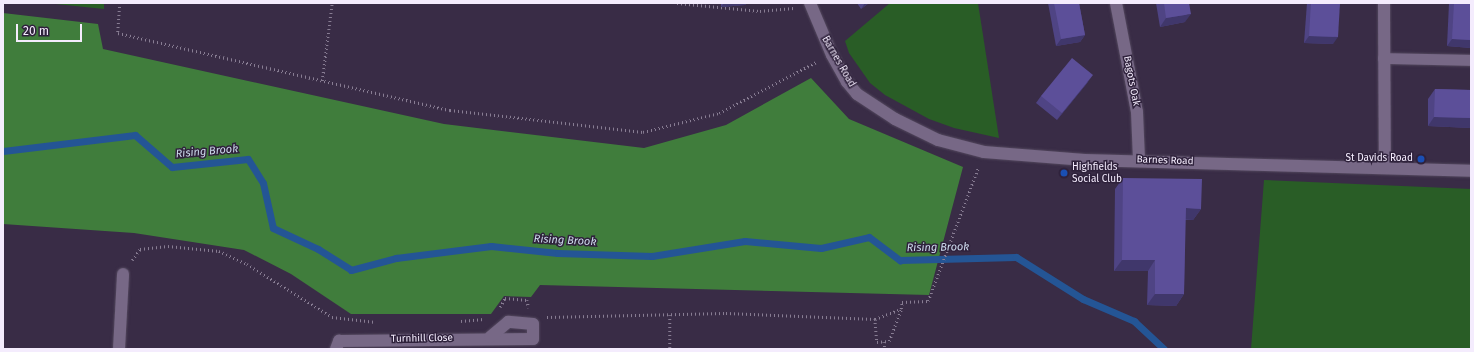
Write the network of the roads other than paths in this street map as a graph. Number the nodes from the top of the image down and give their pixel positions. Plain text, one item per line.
1 (1116, 3) edge
2 (1384, 3) edge
3 (810, 5) edge
4 (1383, 58) junction
5 (1471, 60) edge
6 (1139, 159) junction
7 (1385, 168) junction
8 (1471, 171) edge
9 (123, 274) road end
10 (490, 338) dead end
11 (119, 349) edge
12 (336, 349) edge

1 - 6 street, Bagots Oak
2 - 4 street
3 - 6 street, Barnes Road
4 - 5 lane
4 - 7 street
6 - 7 street, Barnes Road
7 - 8 street, Barnes Road
9 - 11 street
10 - 12 street, Turnhill Close

